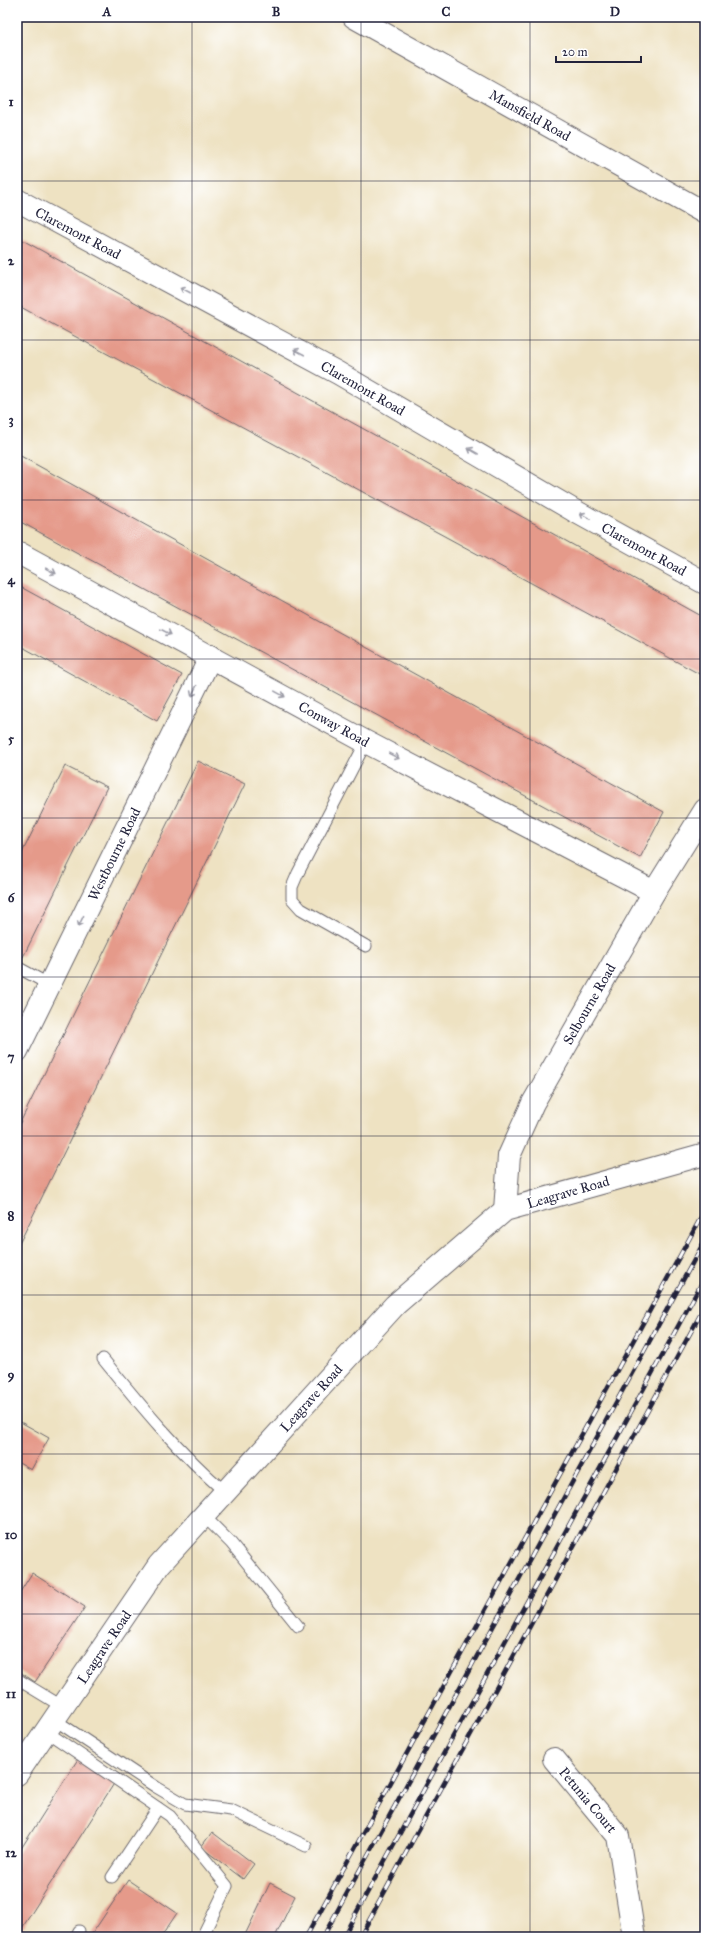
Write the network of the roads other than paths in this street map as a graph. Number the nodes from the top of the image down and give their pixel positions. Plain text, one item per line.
1 (359, 18) edge
2 (17, 200) edge
3 (705, 213) edge
4 (17, 552) edge
5 (705, 583) edge
6 (211, 656) junction
7 (366, 742) junction
8 (705, 810) edge
9 (654, 892) junction
10 (366, 946) dead end
11 (17, 968) edge
12 (50, 985) junction
13 (17, 1050) edge
14 (705, 1154) edge
15 (505, 1210) junction
16 (103, 1359) dead end
17 (225, 1492) junction
18 (204, 1516) junction
19 (298, 1626) dead end
20 (17, 1679) edge
21 (55, 1720) junction
22 (554, 1759) dead end
23 (17, 1774) edge
24 (158, 1808) junction
25 (306, 1846) dead end
26 (112, 1877) dead end
27 (202, 1937) edge
28 (634, 1937) edge

1 - 3 street, Mansfield Road
5 -> 2 street, Claremont Road
4 -> 6 street, Conway Road
6 -> 7 street, Conway Road
6 -> 12 street, Westbourne Road
7 -> 9 street, Conway Road
7 - 10 lane
8 - 9 street, Selbourne Road
9 - 15 street, Selbourne Road
11 - 12 lane
12 - 13 street, Westbourne Road
14 - 15 street, Leagrave Road
15 - 17 street, Leagrave Road
16 - 17 lane
17 - 18 street, Leagrave Road
18 - 19 lane
18 - 21 street, Leagrave Road
20 - 21 lane
21 - 23 street, Leagrave Road
21 - 24 lane
21 - 25 lane
22 - 28 street, Petunia Court
24 - 26 lane
24 - 27 lane

